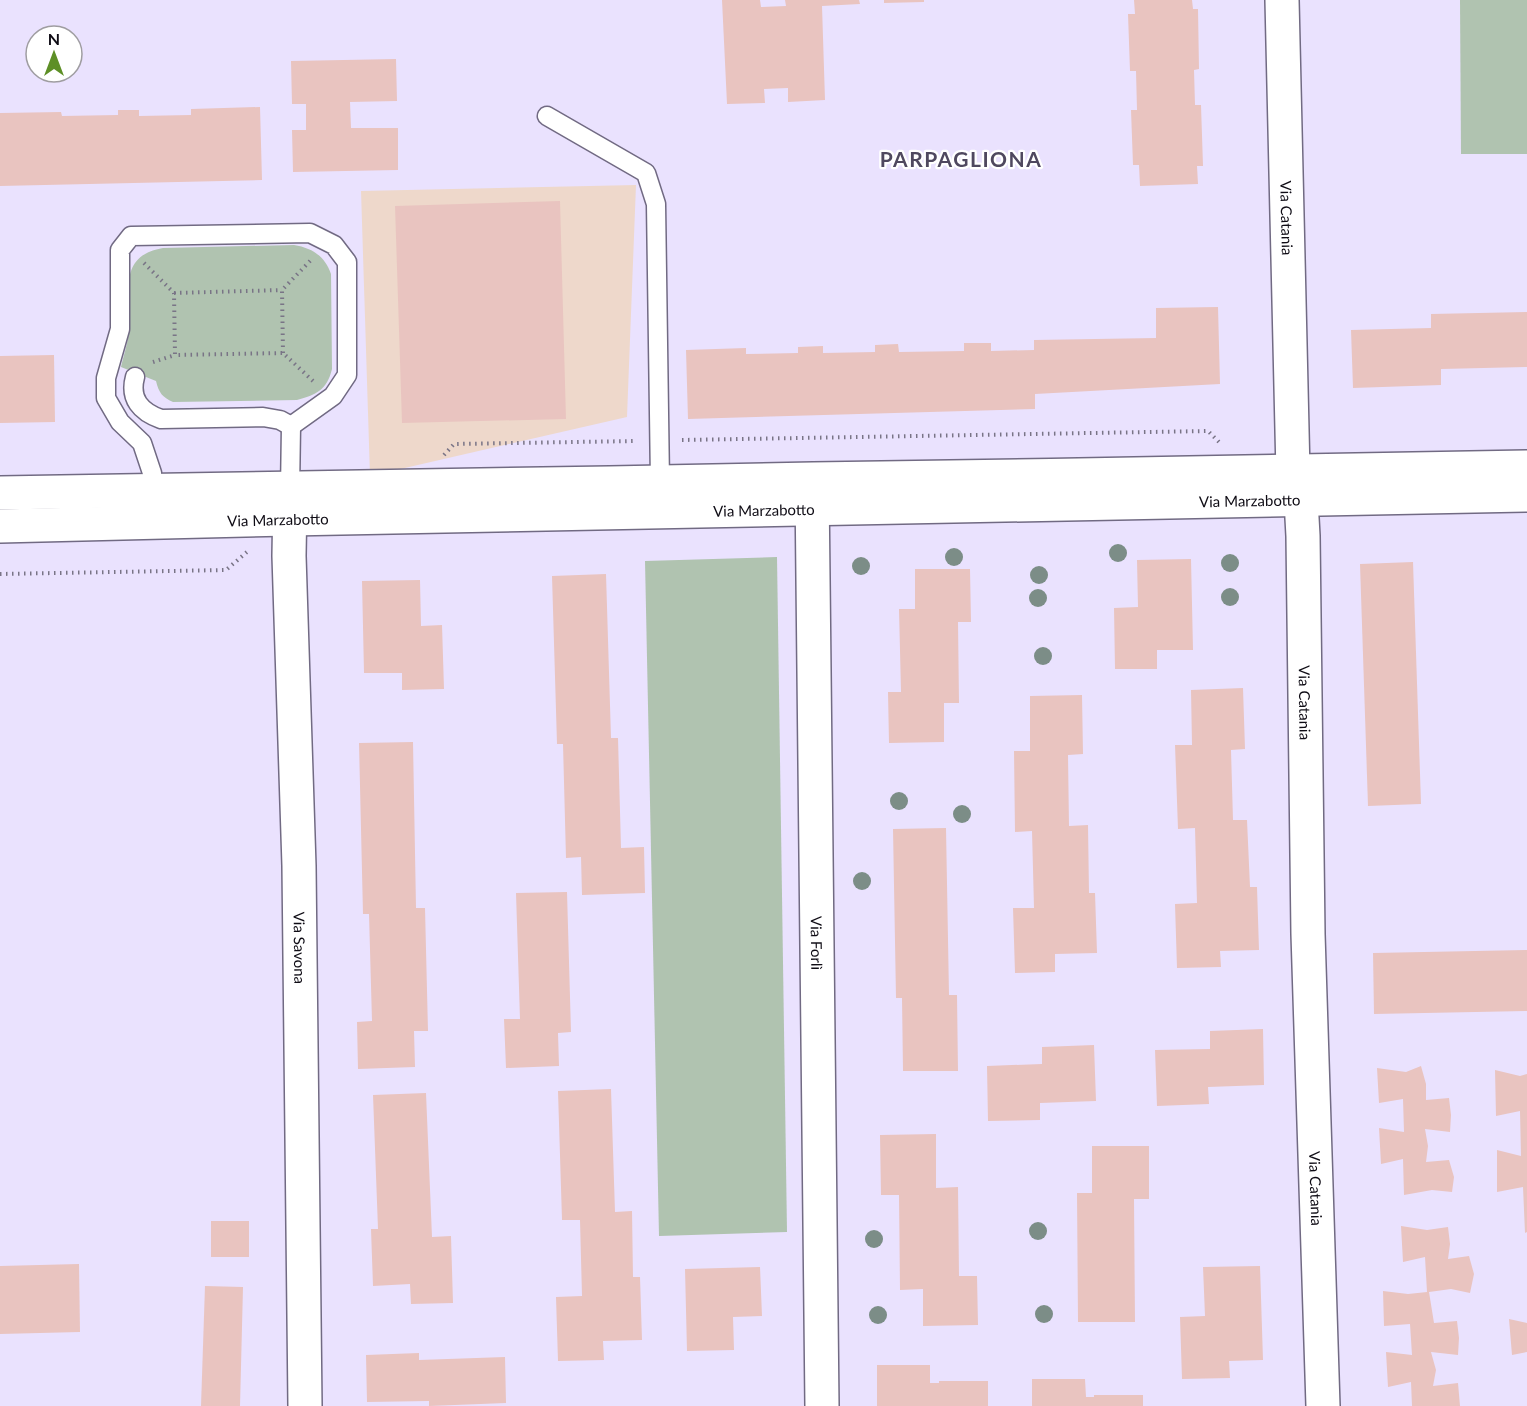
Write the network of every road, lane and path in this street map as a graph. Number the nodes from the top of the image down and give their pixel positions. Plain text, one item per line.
1 (1282, 0) edge
2 (547, 116) dead end
3 (330, 242) junction
4 (125, 243) junction
5 (282, 290) junction
6 (174, 293) junction
7 (283, 353) junction
8 (135, 377) dead end
9 (330, 398) junction
10 (291, 426) junction
11 (1527, 466) edge
12 (660, 482) junction
13 (1297, 486) junction
14 (153, 492) junction
15 (0, 494) edge
16 (812, 494) junction
17 (1527, 495) edge
18 (289, 517) junction
19 (0, 526) edge
20 (0, 574) edge
21 (305, 1406) edge
22 (822, 1406) edge
23 (1323, 1406) edge

1 - 13 street, Via Catania
2 - 12 lane
3 - 4 lane
3 - 5 path
3 - 9 lane
4 - 6 path
4 - 14 lane
5 - 6 path
5 - 7 path
6 - 7 path
7 - 9 path
8 - 10 lane
9 - 10 lane
10 - 18 lane
11 - 13 street, Via Marzabotto
12 - 16 street, Via Marzabotto
12 - 18 street, Via Marzabotto
13 - 16 street, Via Marzabotto
13 - 17 street, Via Marzabotto
13 - 23 street, Via Catania
14 - 15 street, Via Marzabotto
14 - 18 street, Via Marzabotto
16 - 18 street, Via Marzabotto
16 - 22 street, Via Forlì
18 - 19 street, Via Marzabotto
18 - 20 path
18 - 21 street, Via Savona

